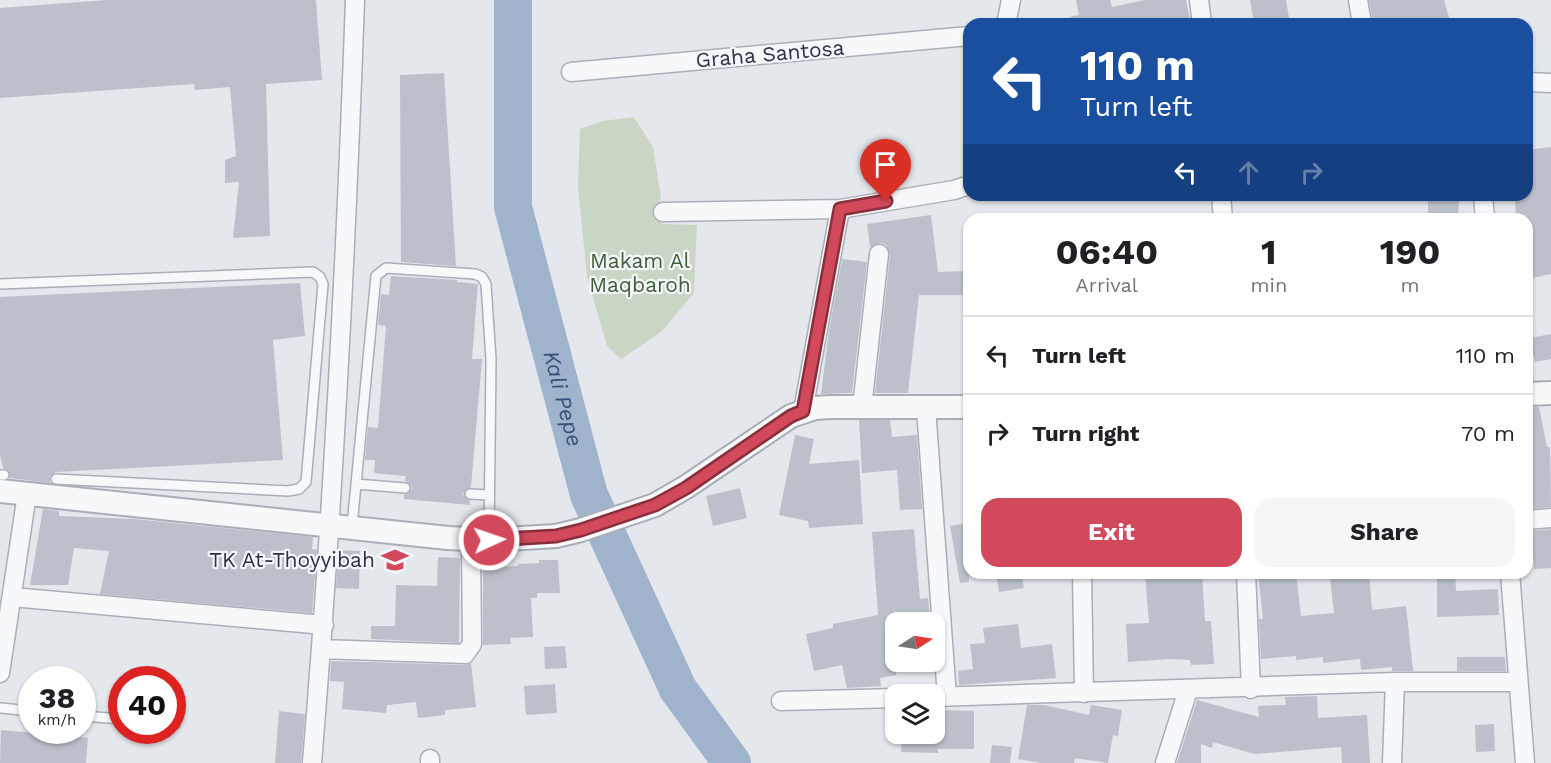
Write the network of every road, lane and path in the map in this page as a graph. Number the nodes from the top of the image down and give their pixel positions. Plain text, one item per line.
1 (355, 0) edge
2 (1011, 0) edge
3 (1199, 0) edge
4 (1358, 0) edge
5 (1007, 18) edge
6 (1201, 18) edge
7 (1361, 18) edge
8 (963, 37) edge
9 (571, 72) dead end
10 (1533, 82) edge
11 (1551, 83) edge
12 (963, 187) edge
13 (840, 209) junction
14 (663, 212) dead end
15 (879, 254) dead end
16 (0, 284) edge
17 (1551, 393) edge
18 (1533, 394) edge
19 (963, 407) edge
20 (862, 408) junction
21 (926, 408) junction
22 (803, 411) junction
23 (56, 479) dead end
24 (1, 480) edge
25 (356, 484) junction
26 (405, 488) dead end
27 (27, 494) junction
28 (471, 494) dead end
29 (489, 495) junction
30 (1551, 518) edge
31 (1533, 520) edge
32 (342, 525) junction
33 (480, 540) junction
34 (1082, 579) edge
35 (1246, 579) edge
36 (1510, 579) edge
37 (12, 597) junction
38 (324, 625) junction
39 (321, 649) junction
40 (0, 673) edge
41 (1395, 682) junction
42 (1518, 682) junction
43 (939, 684) edge
44 (1251, 689) junction
45 (1188, 690) junction
46 (1084, 693) junction
47 (945, 697) edge
48 (885, 698) edge
49 (782, 701) dead end
50 (0, 708) edge
51 (18, 710) edge
52 (312, 763) edge
53 (1165, 763) edge
54 (1392, 763) edge
55 (1525, 763) edge

1 - 32 street
2 - 5 street
3 - 6 street
4 - 7 street
8 - 9 street, Graha Santosa
10 - 11 street
12 - 13 street
13 - 14 street
13 - 22 street
15 - 20 street
16 - 23 lane
17 - 18 street
19 - 21 street
20 - 21 street
20 - 22 street
21 - 43 street
22 - 33 street
24 - 27 street
25 - 26 lane
25 - 29 lane
25 - 32 lane
27 - 32 street
27 - 37 street
28 - 29 lane
29 - 33 lane
30 - 31 street
32 - 33 street
32 - 38 street
33 - 39 street
34 - 46 street
35 - 44 street
36 - 42 street
37 - 38 street
37 - 40 street
38 - 39 street
39 - 52 street
41 - 42 street
41 - 44 street
41 - 54 street
42 - 55 street
44 - 45 street
45 - 46 street
45 - 53 street
46 - 47 street
48 - 49 street
50 - 51 lane

